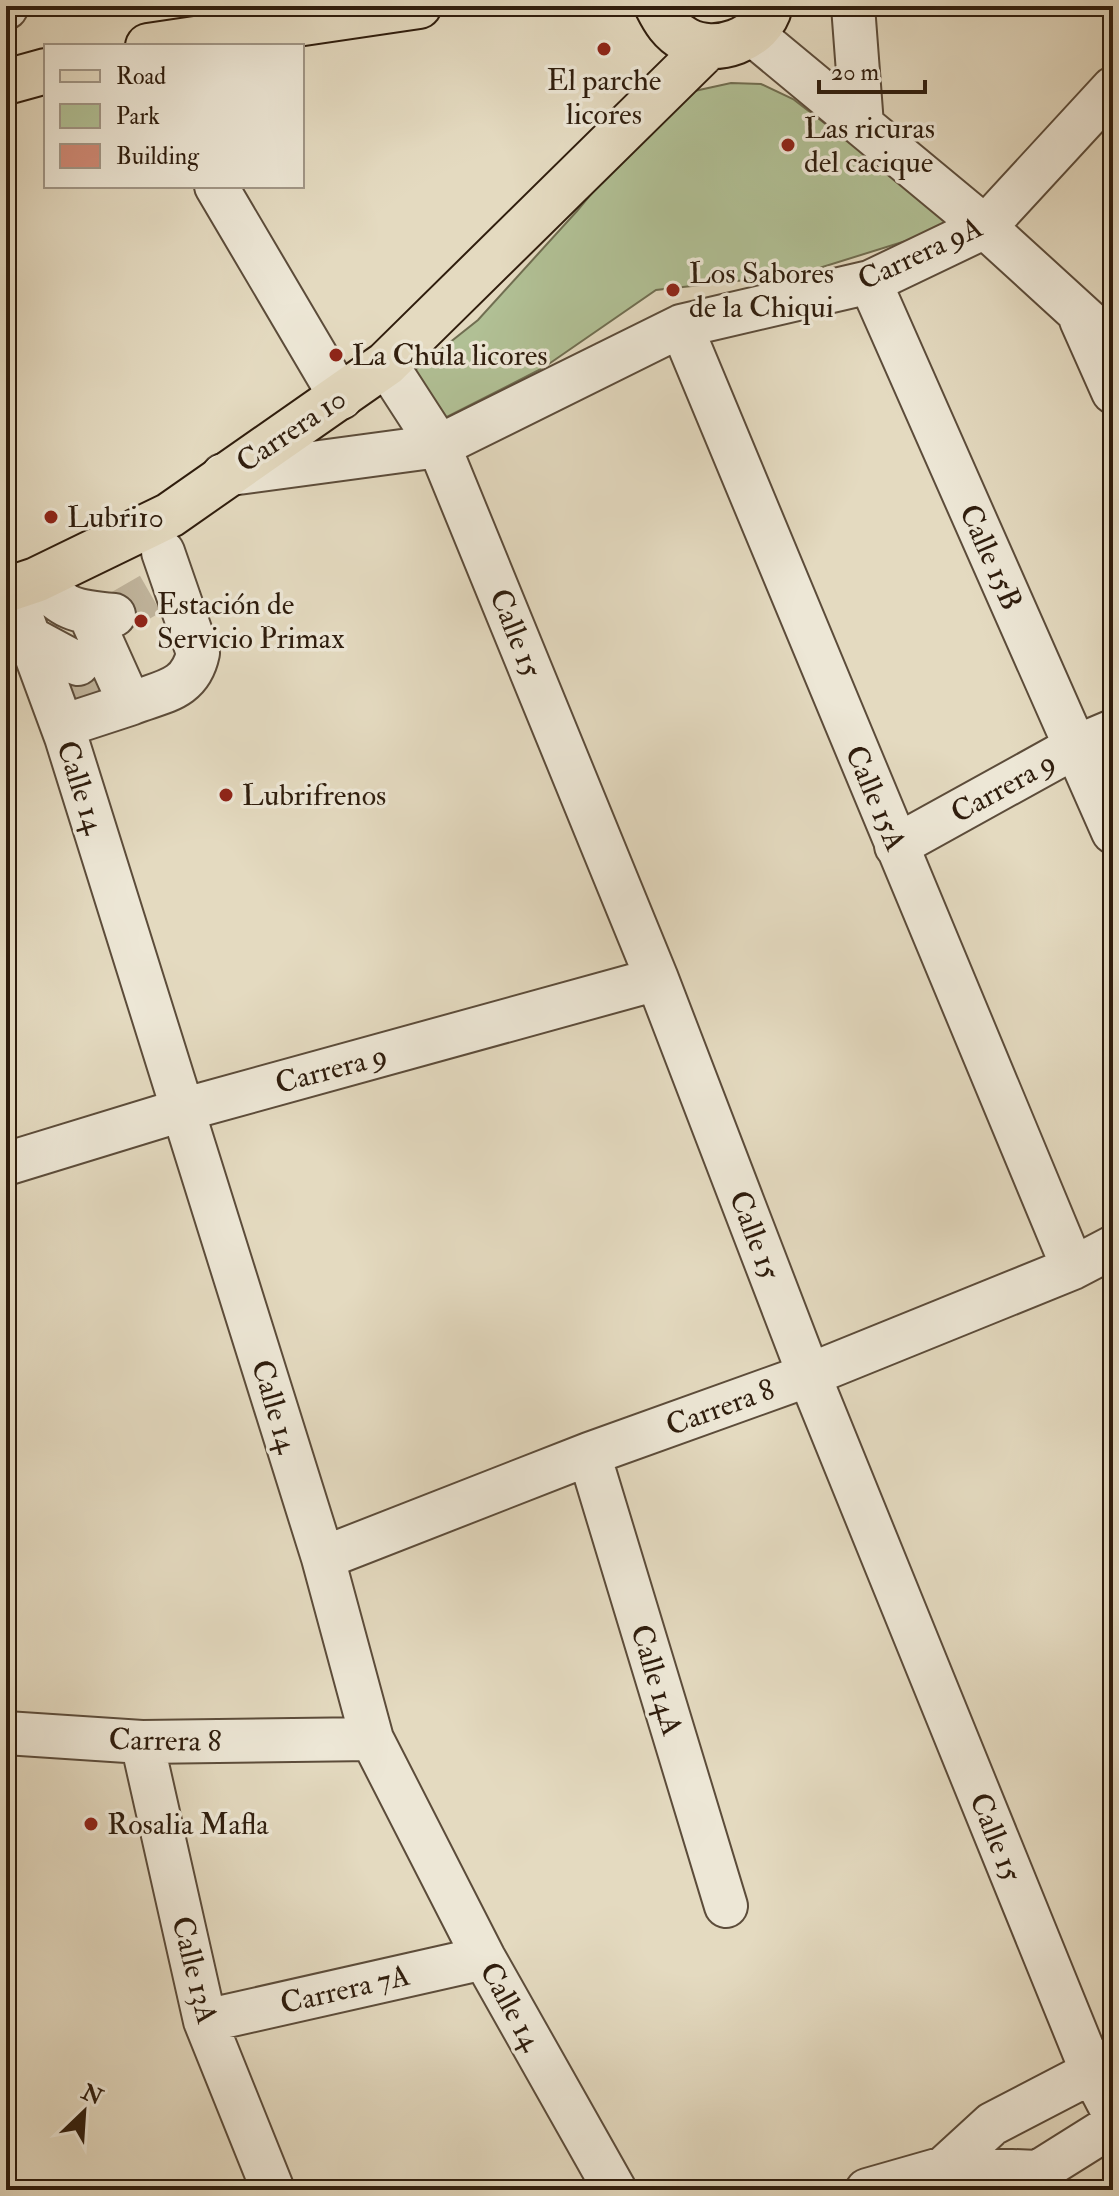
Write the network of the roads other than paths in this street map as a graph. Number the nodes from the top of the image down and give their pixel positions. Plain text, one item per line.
1 (419, 6) edge
2 (657, 6) edge
3 (853, 6) edge
4 (348, 11) edge
5 (761, 20) edge
6 (159, 44) edge
7 (708, 47) junction
8 (44, 72) edge
9 (6, 82) edge
10 (1109, 99) edge
11 (862, 125) junction
12 (217, 188) edge
13 (985, 227) junction
14 (870, 282) junction
15 (1078, 313) junction
16 (681, 326) junction
17 (1113, 344) edge
18 (386, 364) junction
19 (1113, 392) edge
20 (341, 398) junction
21 (439, 446) junction
22 (223, 475) junction
23 (162, 553) junction
24 (18, 586) edge
25 (28, 637) junction
26 (89, 705) junction
27 (1113, 731) edge
28 (1075, 747) junction
29 (1113, 832) edge
30 (896, 846) junction
31 (657, 979) junction
32 (182, 1110) junction
33 (6, 1164) edge
34 (1113, 1247) edge
35 (1073, 1268) junction
36 (809, 1375) junction
37 (589, 1454) junction
38 (323, 1558) junction
39 (6, 1733) edge
40 (372, 1739) junction
41 (142, 1742) junction
42 (726, 1906) dead end
43 (484, 1958) junction
44 (205, 2021) junction
45 (1102, 2065) edge
46 (1113, 2112) edge
47 (992, 2124) junction
48 (1113, 2125) edge
49 (944, 2168) junction
50 (1047, 2181) edge
51 (273, 2190) edge
52 (615, 2190) edge
53 (867, 2190) edge

1 - 4 main road
2 - 7 main road
3 - 11 street
4 - 6 main road
5 - 7 main road
5 - 11 street
7 - 18 main road, Carrera 10
8 - 9 main road
10 - 13 street, Carrera 9A
11 - 13 street
12 - 20 street
13 - 14 street, Carrera 9A
13 - 15 street
14 - 16 street, Carrera 9A
14 - 28 street, Calle 15B
15 - 17 street
15 - 19 street
16 - 21 street, Carrera 9A
16 - 30 street, Calle 15A
18 - 20 main road, Carrera 10
18 - 21 street, Calle 15
20 - 22 main road, Carrera 10
21 - 22 street, Carrera 9A
21 - 31 street, Calle 15
22 - 23 main road, Carrera 10
23 - 24 main road, Carrera 10
23 - 26 street
24 - 25 street, Calle 14
24 - 26 street
25 - 26 street, Calle 14
25 - 26 street
26 - 32 street, Calle 14
27 - 28 street, Carrera 9
28 - 29 street, Calle 15B
28 - 30 street, Carrera 9
30 - 35 street, Calle 15A
31 - 32 street, Carrera 9
31 - 36 street, Calle 15
32 - 33 street, Carrera 9
32 - 38 street, Calle 14
34 - 35 street, Carrera 8
35 - 36 street, Carrera 8
36 - 37 street, Carrera 8
36 - 45 street, Calle 15
37 - 38 street, Carrera 8
37 - 42 street, Calle 14A
38 - 40 street, Calle 14
39 - 41 street, Carrera 8
40 - 41 street, Carrera 8
40 - 43 street, Calle 14
41 - 44 street, Calle 13A
43 - 44 street, Carrera 7A
43 - 52 street, Calle 14
44 - 51 street, Calle 13A
45 - 46 street, Calle 15
45 - 47 street
47 - 49 street
47 - 50 street
48 - 50 street
49 - 50 street
49 - 53 street

